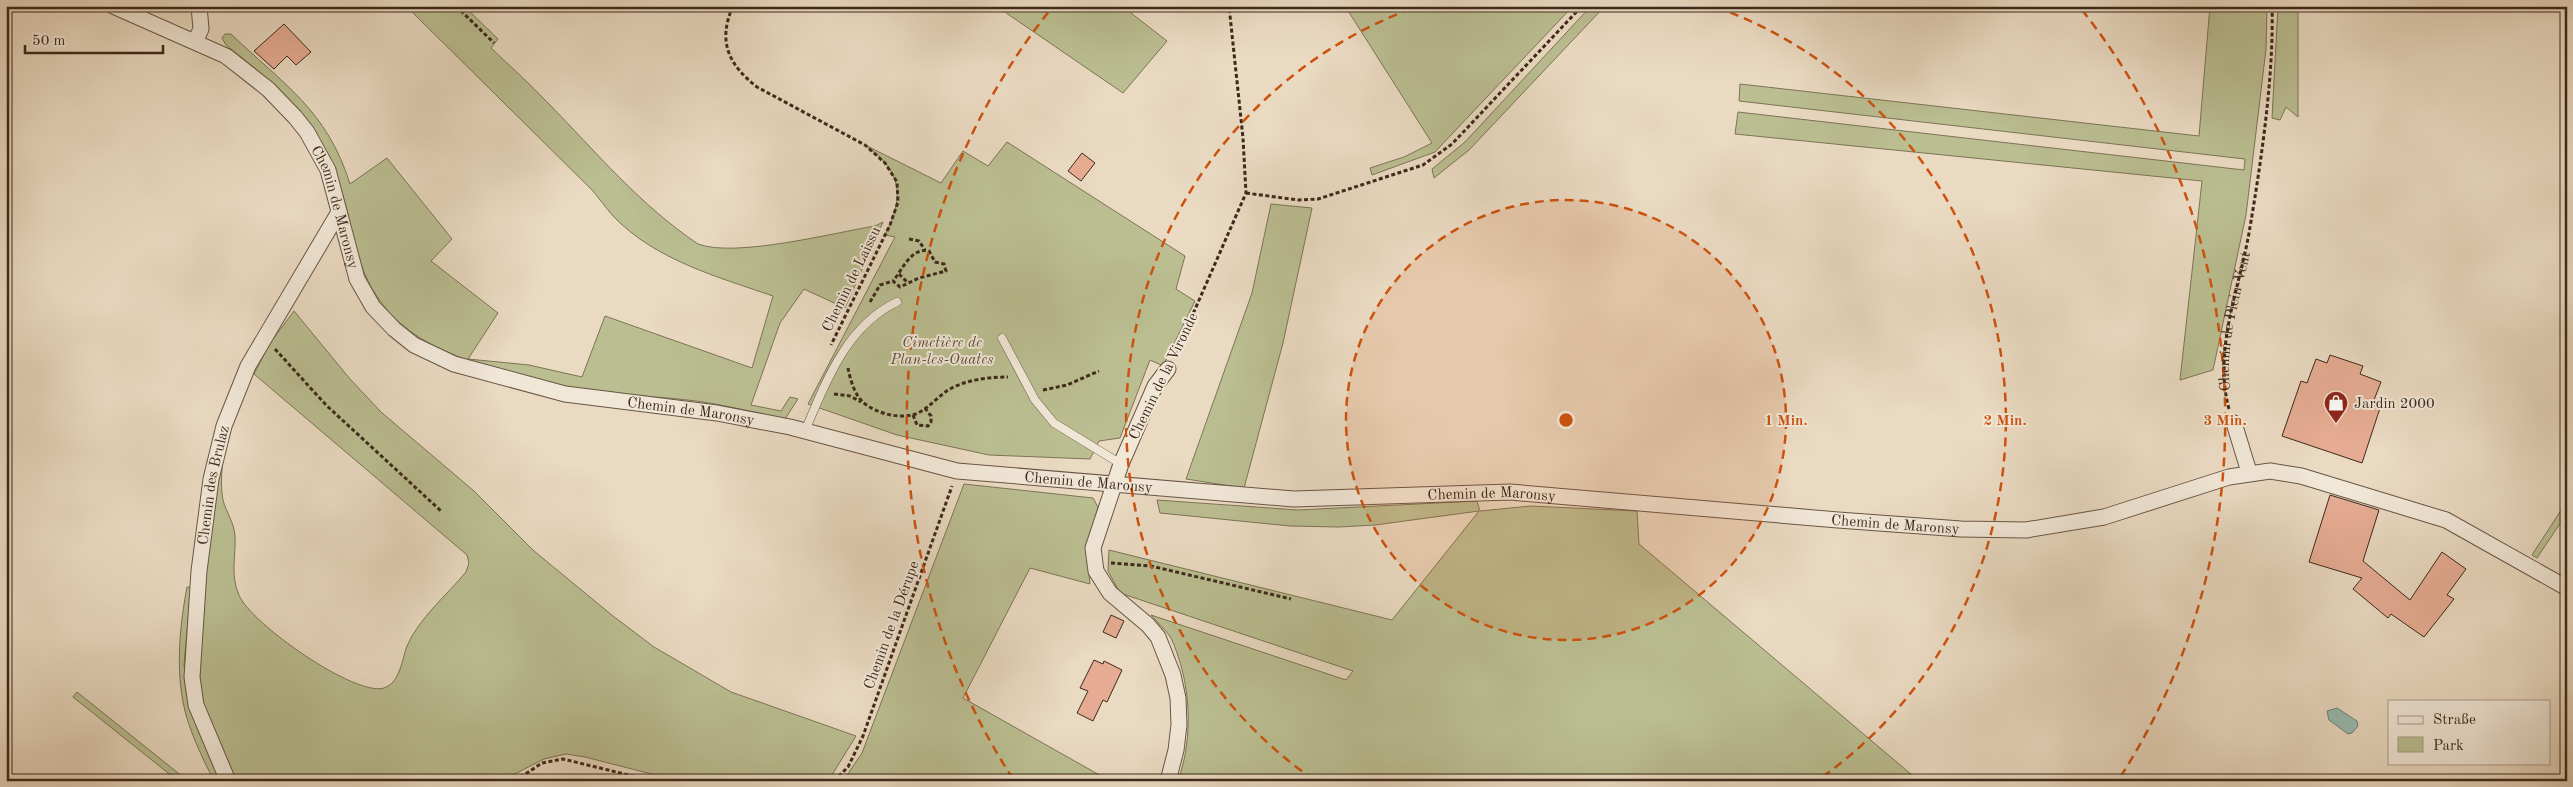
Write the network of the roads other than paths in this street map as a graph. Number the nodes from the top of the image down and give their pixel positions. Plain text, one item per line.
1 (113, 6) edge
2 (199, 6) edge
3 (195, 42) junction
4 (339, 212) junction
5 (897, 302) dead end
6 (1002, 338) dead end
7 (1168, 369) road end
8 (2234, 423) road end
9 (804, 431) junction
10 (1121, 464) junction
11 (2249, 472) junction
12 (1112, 486) junction
13 (2567, 588) edge
14 (228, 781) edge
15 (1168, 781) edge

1 - 3 street, Chemin de Maronsy
2 - 3 street
3 - 4 street, Chemin de Maronsy
4 - 9 street, Chemin de Maronsy
4 - 14 street, Chemin des Brulaz
5 - 9 lane
6 - 10 lane
7 - 10 street, Chemin de la Vironde
8 - 11 street
9 - 12 street, Chemin de Maronsy
10 - 12 street, Chemin de la Vironde
11 - 12 street, Chemin de Maronsy
11 - 13 street
12 - 15 street, Chemin de la Vironde

